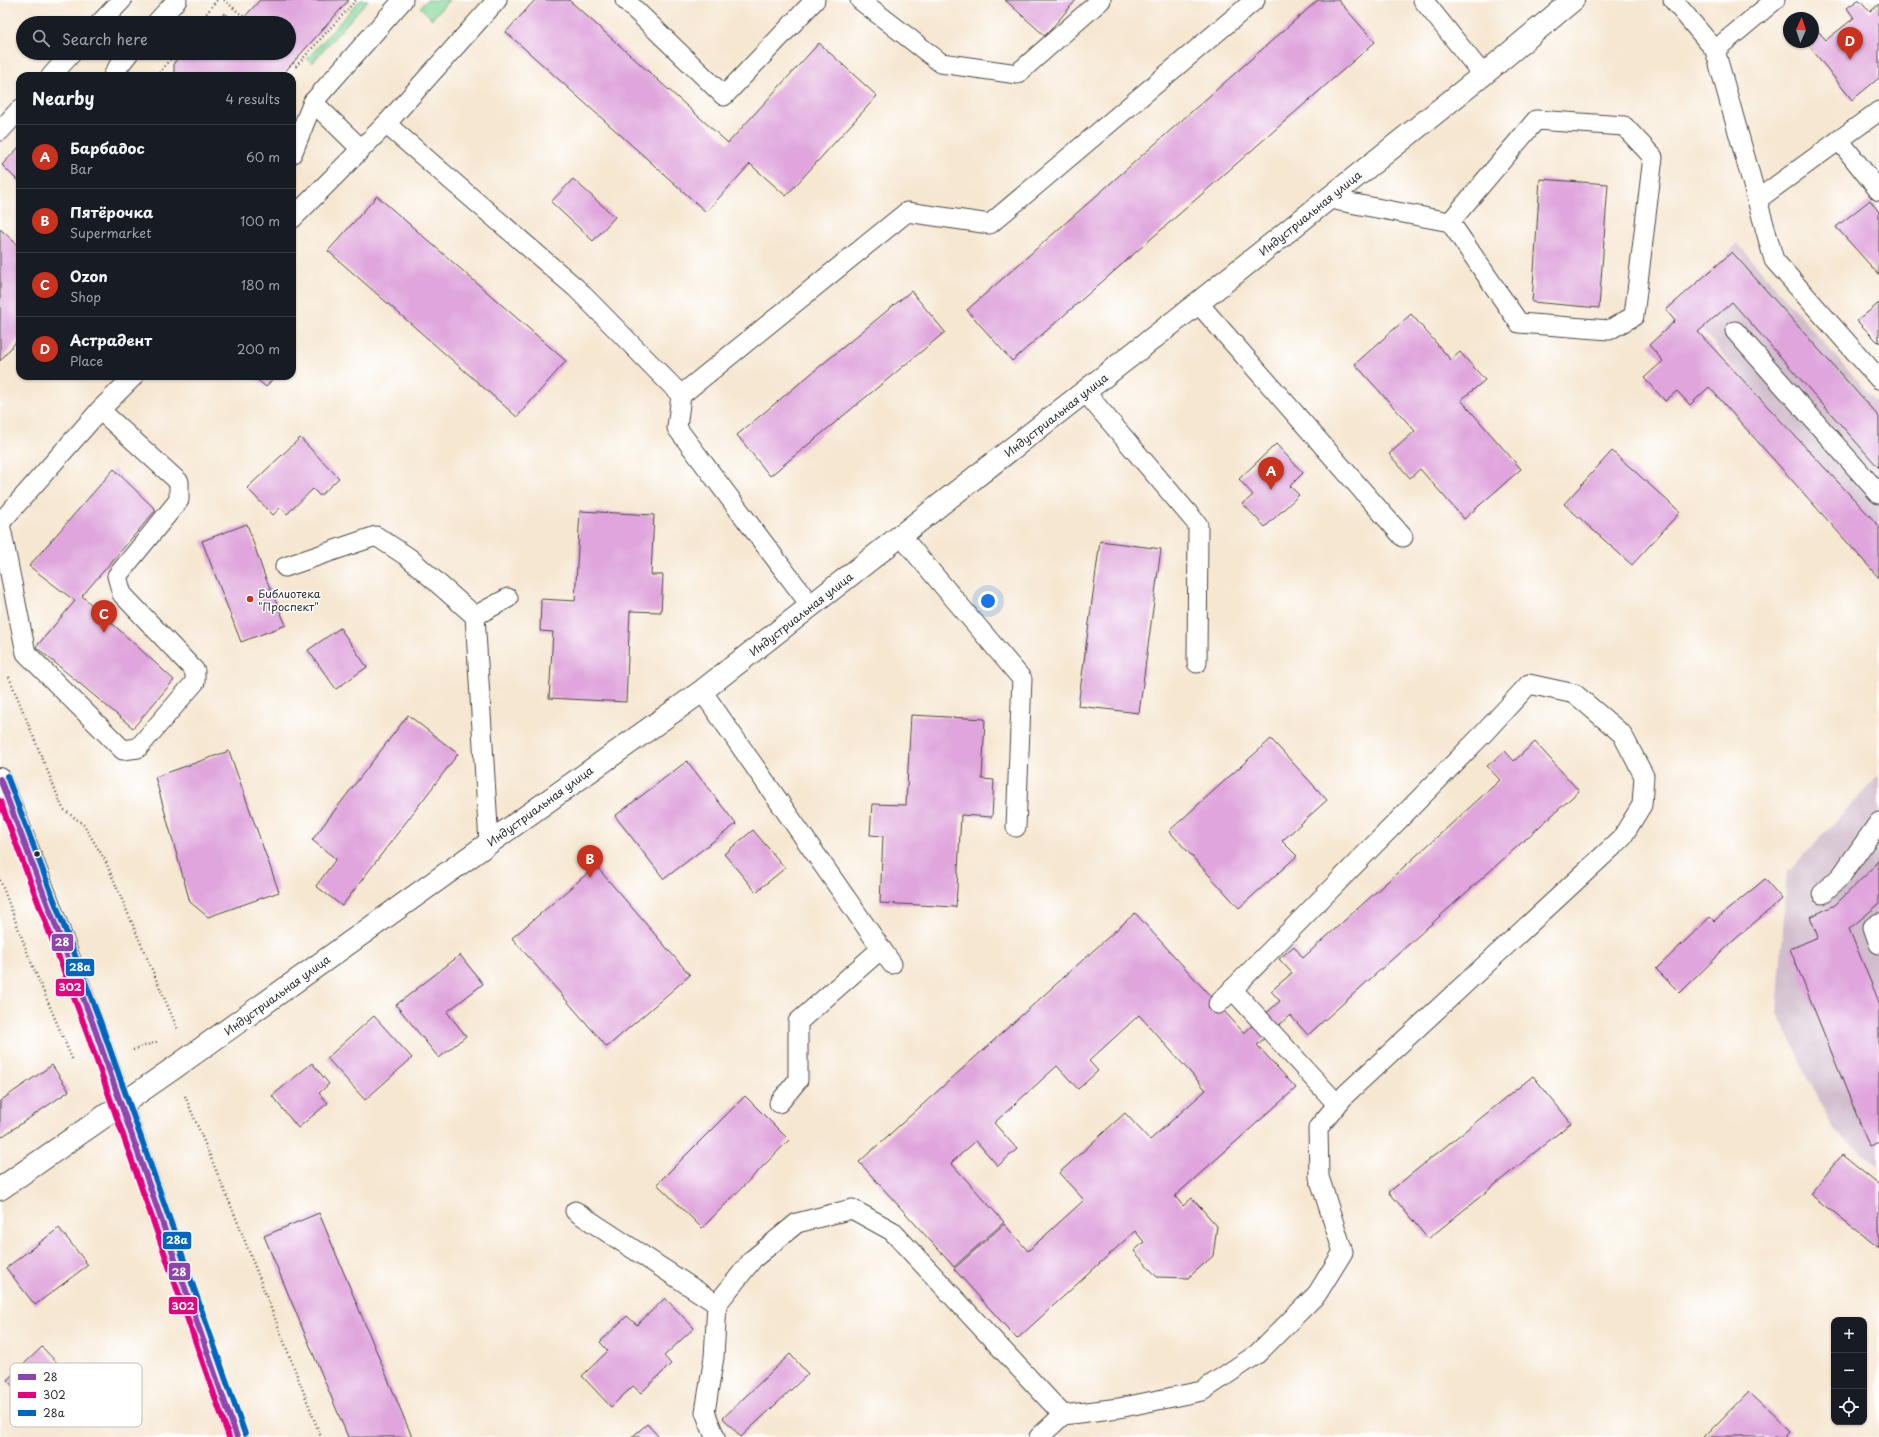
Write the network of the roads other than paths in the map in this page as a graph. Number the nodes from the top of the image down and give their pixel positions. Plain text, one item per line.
1 (122, 0) edge
2 (177, 0) edge
3 (403, 0) edge
4 (497, 0) edge
5 (625, 0) edge
6 (815, 0) edge
7 (860, 0) edge
8 (1101, 0) edge
9 (1255, 0) edge
10 (1423, 0) edge
11 (1573, 0) edge
12 (1673, 0) edge
13 (1775, 0) edge
14 (107, 16) edge
15 (162, 16) edge
16 (1715, 50) junction
17 (66, 60) edge
18 (124, 60) edge
19 (55, 72) edge
20 (116, 72) edge
21 (1483, 75) junction
22 (313, 102) junction
23 (1879, 111) edge
24 (16, 113) edge
25 (386, 124) junction
26 (0, 131) edge
27 (1839, 140) junction
28 (296, 144) edge
29 (361, 149) junction
30 (1879, 191) edge
31 (1329, 199) junction
32 (1757, 200) junction
33 (296, 215) edge
34 (1450, 222) junction
35 (1198, 303) junction
36 (1735, 331) dead end
37 (1879, 379) edge
38 (130, 380) edge
39 (1085, 392) junction
40 (681, 395) junction
41 (100, 410) junction
42 (1879, 494) edge
43 (0, 523) edge
44 (901, 536) junction
45 (1403, 537) dead end
46 (285, 567) dead end
47 (508, 598) dead end
48 (811, 606) junction
49 (475, 616) junction
50 (1197, 663) dead end
51 (702, 691) junction
52 (0, 778) edge
53 (1879, 822) edge
54 (1016, 827) dead end
55 (489, 843) junction
56 (1822, 894) dead end
57 (1879, 923) edge
58 (1879, 944) edge
59 (881, 948) junction
60 (892, 964) dead end
61 (1232, 989) junction
62 (1218, 1004) dead end
63 (779, 1104) dead end
64 (1337, 1104) junction
65 (121, 1105) junction
66 (0, 1189) edge
67 (575, 1212) dead end
68 (717, 1304) junction
69 (1063, 1415) junction
70 (236, 1437) edge
71 (715, 1437) edge
72 (1039, 1437) edge

1 - 14 lane
2 - 15 lane
3 - 22 lane
4 - 25 lane
5 - 6 lane
7 - 8 lane
9 - 40 lane
10 - 21 lane
11 - 21 street, Индустриальная улица
12 - 16 lane
13 - 16 lane
16 - 32 lane
17 - 19 lane
18 - 20 lane
21 - 31 street, Индустриальная улица
22 - 28 lane
22 - 29 lane
23 - 27 lane
24 - 26 lane
25 - 29 lane
25 - 40 lane
27 - 30 lane
27 - 32 lane
29 - 33 lane
31 - 34 lane
31 - 35 street, Индустриальная улица
32 - 37 lane
34 - 34 lane
35 - 39 street, Индустриальная улица
35 - 45 lane
36 - 42 lane
38 - 41 lane
39 - 44 street, Индустриальная улица
39 - 50 lane
40 - 48 lane
41 - 43 lane
41 - 43 lane
44 - 48 street, Индустриальная улица
44 - 54 lane
46 - 49 lane
47 - 49 lane
48 - 51 street, Индустриальная улица
49 - 55 lane
51 - 55 street, Индустриальная улица
51 - 59 lane
52 - 65 street
53 - 56 lane
55 - 65 street, Индустриальная улица
57 - 58 lane
59 - 60 lane
59 - 63 lane
61 - 62 lane
61 - 64 lane
61 - 64 lane
64 - 69 lane
65 - 66 street, Индустриальная улица
65 - 70 street
67 - 68 lane
68 - 69 lane
68 - 71 lane
69 - 72 lane

